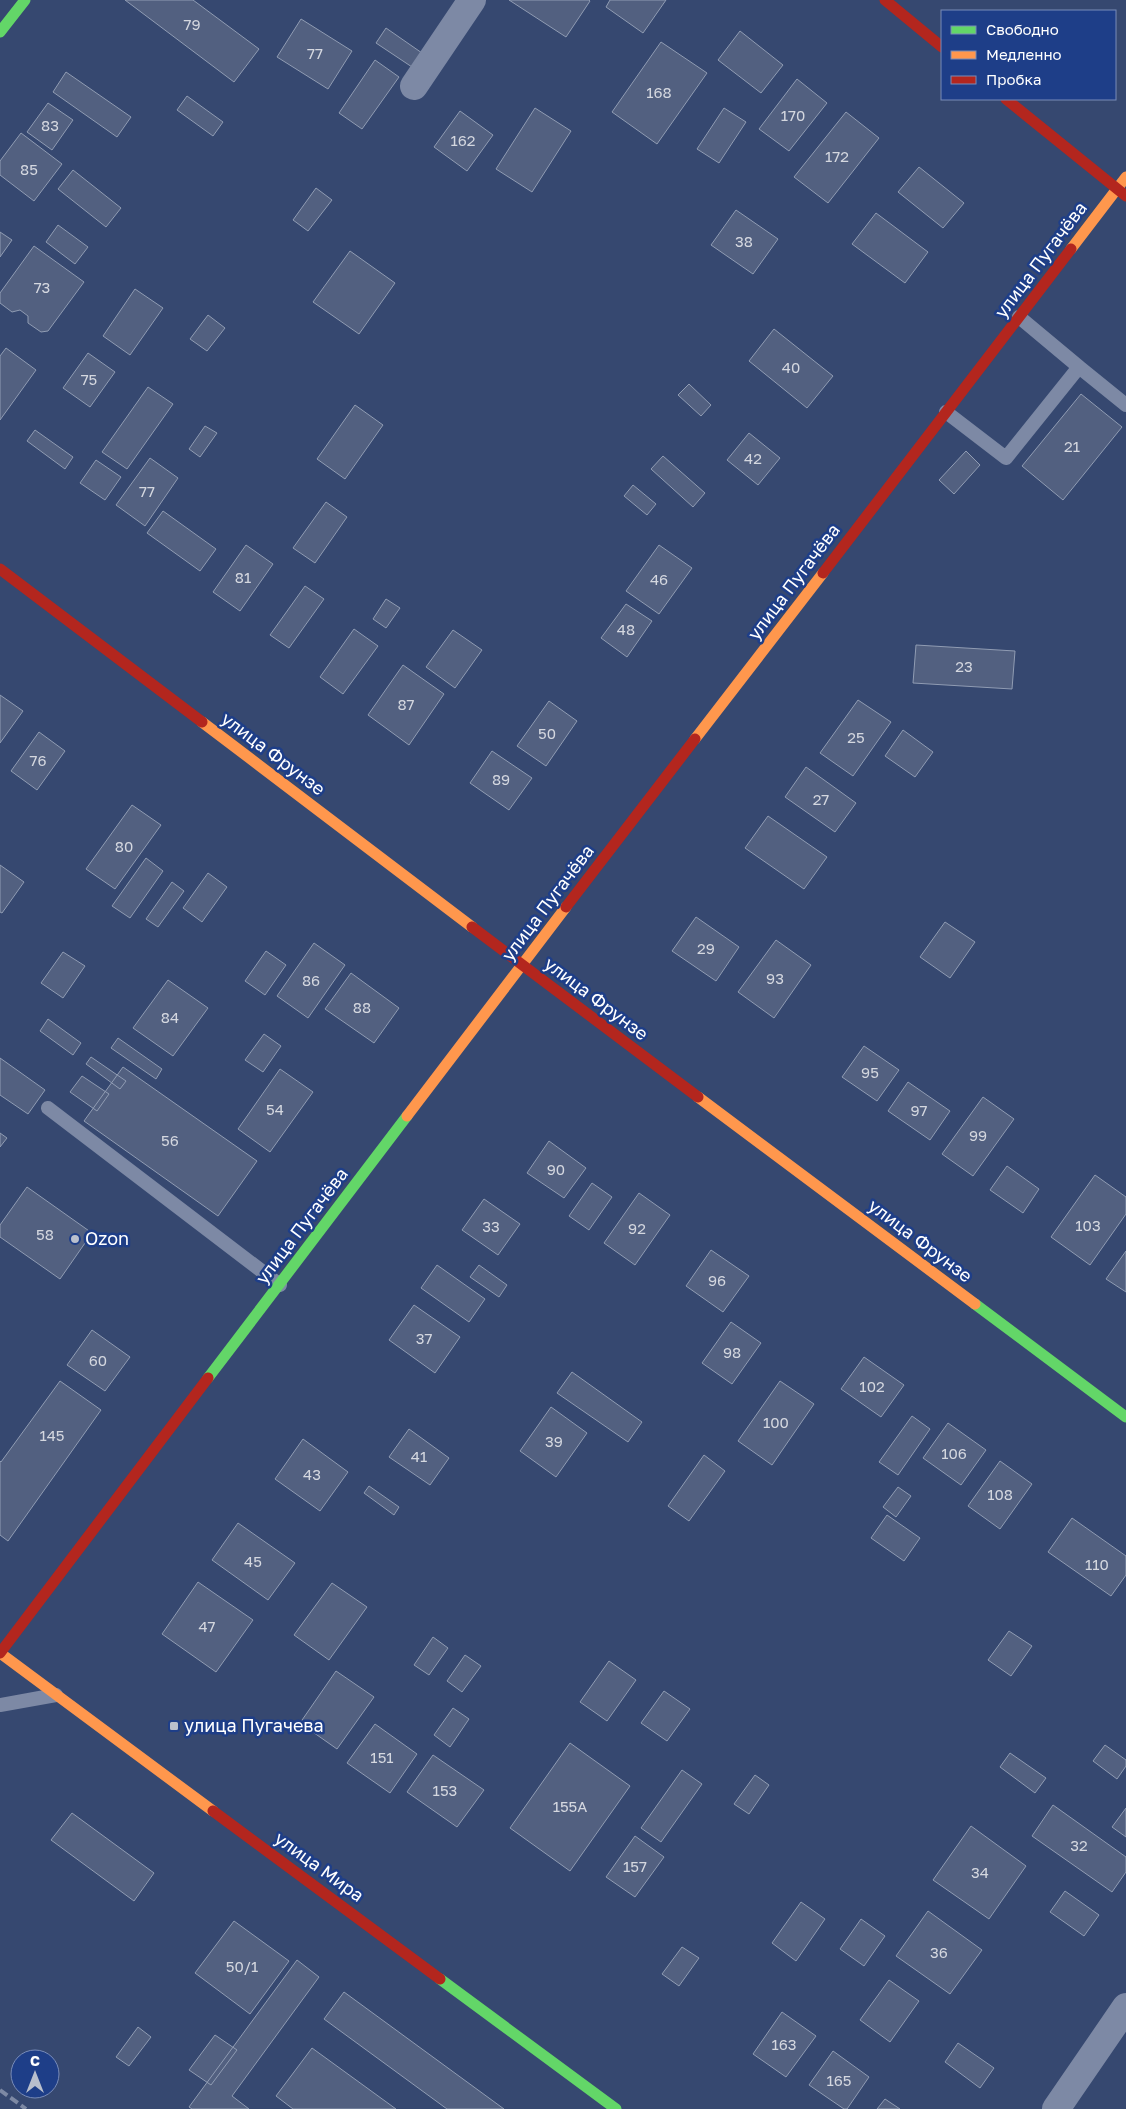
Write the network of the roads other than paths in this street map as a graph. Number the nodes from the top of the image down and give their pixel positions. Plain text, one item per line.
1 (25, 0) edge
2 (472, 0) edge
3 (884, 0) edge
4 (0, 32) edge
5 (941, 46) edge
6 (414, 86) dead end
7 (1007, 100) edge
8 (1126, 177) edge
9 (1122, 192) edge
10 (1019, 317) junction
11 (1079, 367) junction
12 (1126, 405) edge
13 (946, 412) junction
14 (0, 569) edge
15 (522, 965) junction
16 (48, 1108) dead end
17 (280, 1285) junction
18 (1126, 1417) edge
19 (0, 1653) edge
20 (56, 1694) junction
21 (0, 1705) edge
22 (1126, 2007) edge
23 (616, 2109) edge
24 (1056, 2109) edge

1 - 4 street
2 - 6 street
3 - 5 street
7 - 9 street
8 - 9 street, улица Пугачёва
9 - 10 street, улица Пугачёва
10 - 11 lane
10 - 13 street, улица Пугачёва
11 - 12 lane
11 - 13 lane
13 - 15 street, улица Пугачёва
14 - 15 street, улица Фрунзе
15 - 17 street, улица Пугачёва
15 - 18 street, улица Фрунзе
16 - 17 lane
17 - 19 street, улица Пугачёва
19 - 20 street, улица Мира
20 - 21 lane
20 - 23 street, улица Мира
22 - 24 street

